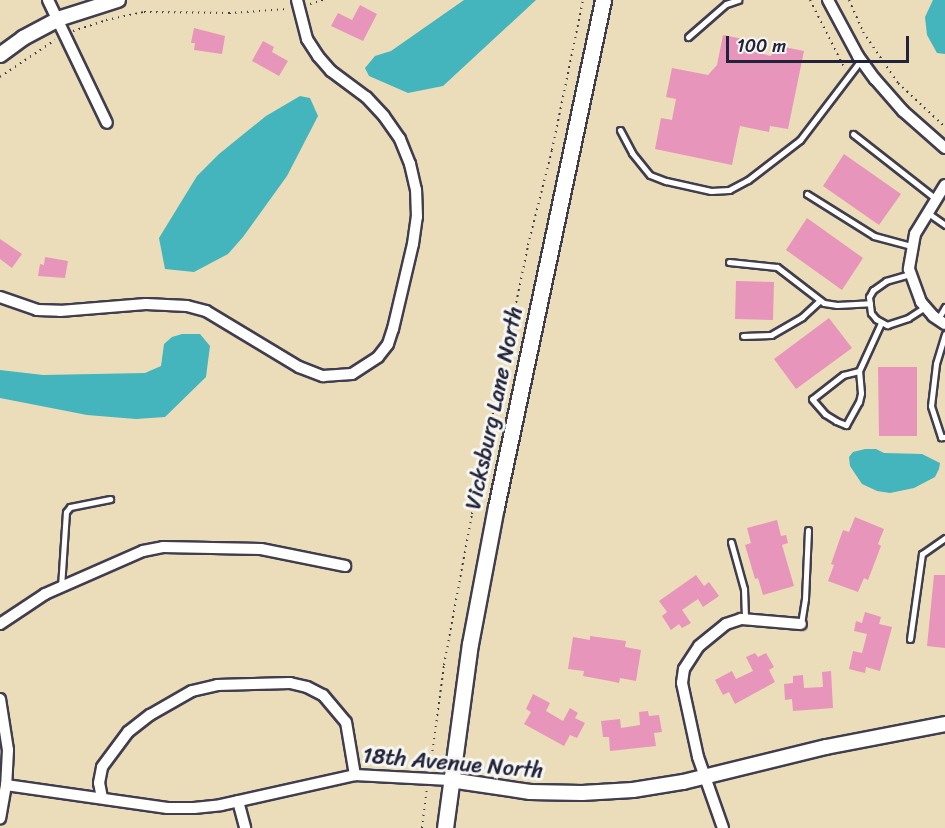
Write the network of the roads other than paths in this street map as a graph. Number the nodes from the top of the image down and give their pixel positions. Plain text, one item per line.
1 (48, 0) edge
2 (118, 0) edge
3 (297, 0) edge
4 (603, 0) edge
5 (738, 0) edge
6 (828, 0) edge
7 (58, 19) junction
8 (688, 37) dead end
9 (0, 56) edge
10 (861, 60) junction
11 (107, 123) dead end
12 (620, 130) dead end
13 (853, 134) dead end
14 (945, 148) edge
15 (945, 185) edge
16 (807, 194) dead end
17 (936, 199) junction
18 (928, 213) junction
19 (945, 225) edge
20 (912, 246) junction
21 (729, 262) dead end
22 (910, 274) junction
23 (0, 297) edge
24 (819, 301) junction
25 (870, 303) junction
26 (925, 307) junction
27 (945, 307) edge
28 (941, 321) edge
29 (881, 323) junction
30 (945, 334) edge
31 (742, 336) dead end
32 (859, 371) junction
33 (945, 437) edge
34 (110, 499) dead end
35 (808, 530) dead end
36 (945, 538) edge
37 (731, 542) dead end
38 (345, 566) dead end
39 (61, 587) junction
40 (745, 619) junction
41 (0, 624) edge
42 (801, 624) joint
43 (910, 639) dead end
44 (0, 699) edge
45 (945, 724) edge
46 (355, 775) junction
47 (704, 778) junction
48 (450, 780) junction
49 (6, 785) junction
50 (102, 798) junction
51 (238, 801) junction
52 (0, 818) edge
53 (245, 828) edge
54 (445, 828) edge
55 (723, 828) edge

1 - 7 street
2 - 7 street
3 - 23 street
4 - 48 main road, Vicksburg Lane North
5 - 8 lane
6 - 10 street
7 - 9 street
7 - 11 street
10 - 12 lane
10 - 14 street
13 - 17 lane
15 - 17 street
16 - 20 lane
17 - 18 street
18 - 19 lane
18 - 20 street
20 - 22 street
21 - 24 lane
22 - 25 lane
22 - 26 street
24 - 25 lane
24 - 31 lane
25 - 29 lane
26 - 28 street
26 - 29 lane
27 - 28 lane
29 - 32 lane
30 - 33 lane
32 - 32 lane
34 - 39 lane
35 - 42 lane
36 - 43 lane
37 - 40 lane
38 - 39 street
39 - 41 street
40 - 42 street
40 - 47 street
44 - 49 street
45 - 47 street, 18th Avenue North
46 - 48 street, 18th Avenue North
46 - 50 street
46 - 51 street, 18th Avenue North
47 - 48 street, 18th Avenue North
47 - 55 street
48 - 54 main road, Vicksburg Lane North
49 - 50 street, 18th Avenue North
49 - 52 street
50 - 51 street, 18th Avenue North
51 - 53 street

